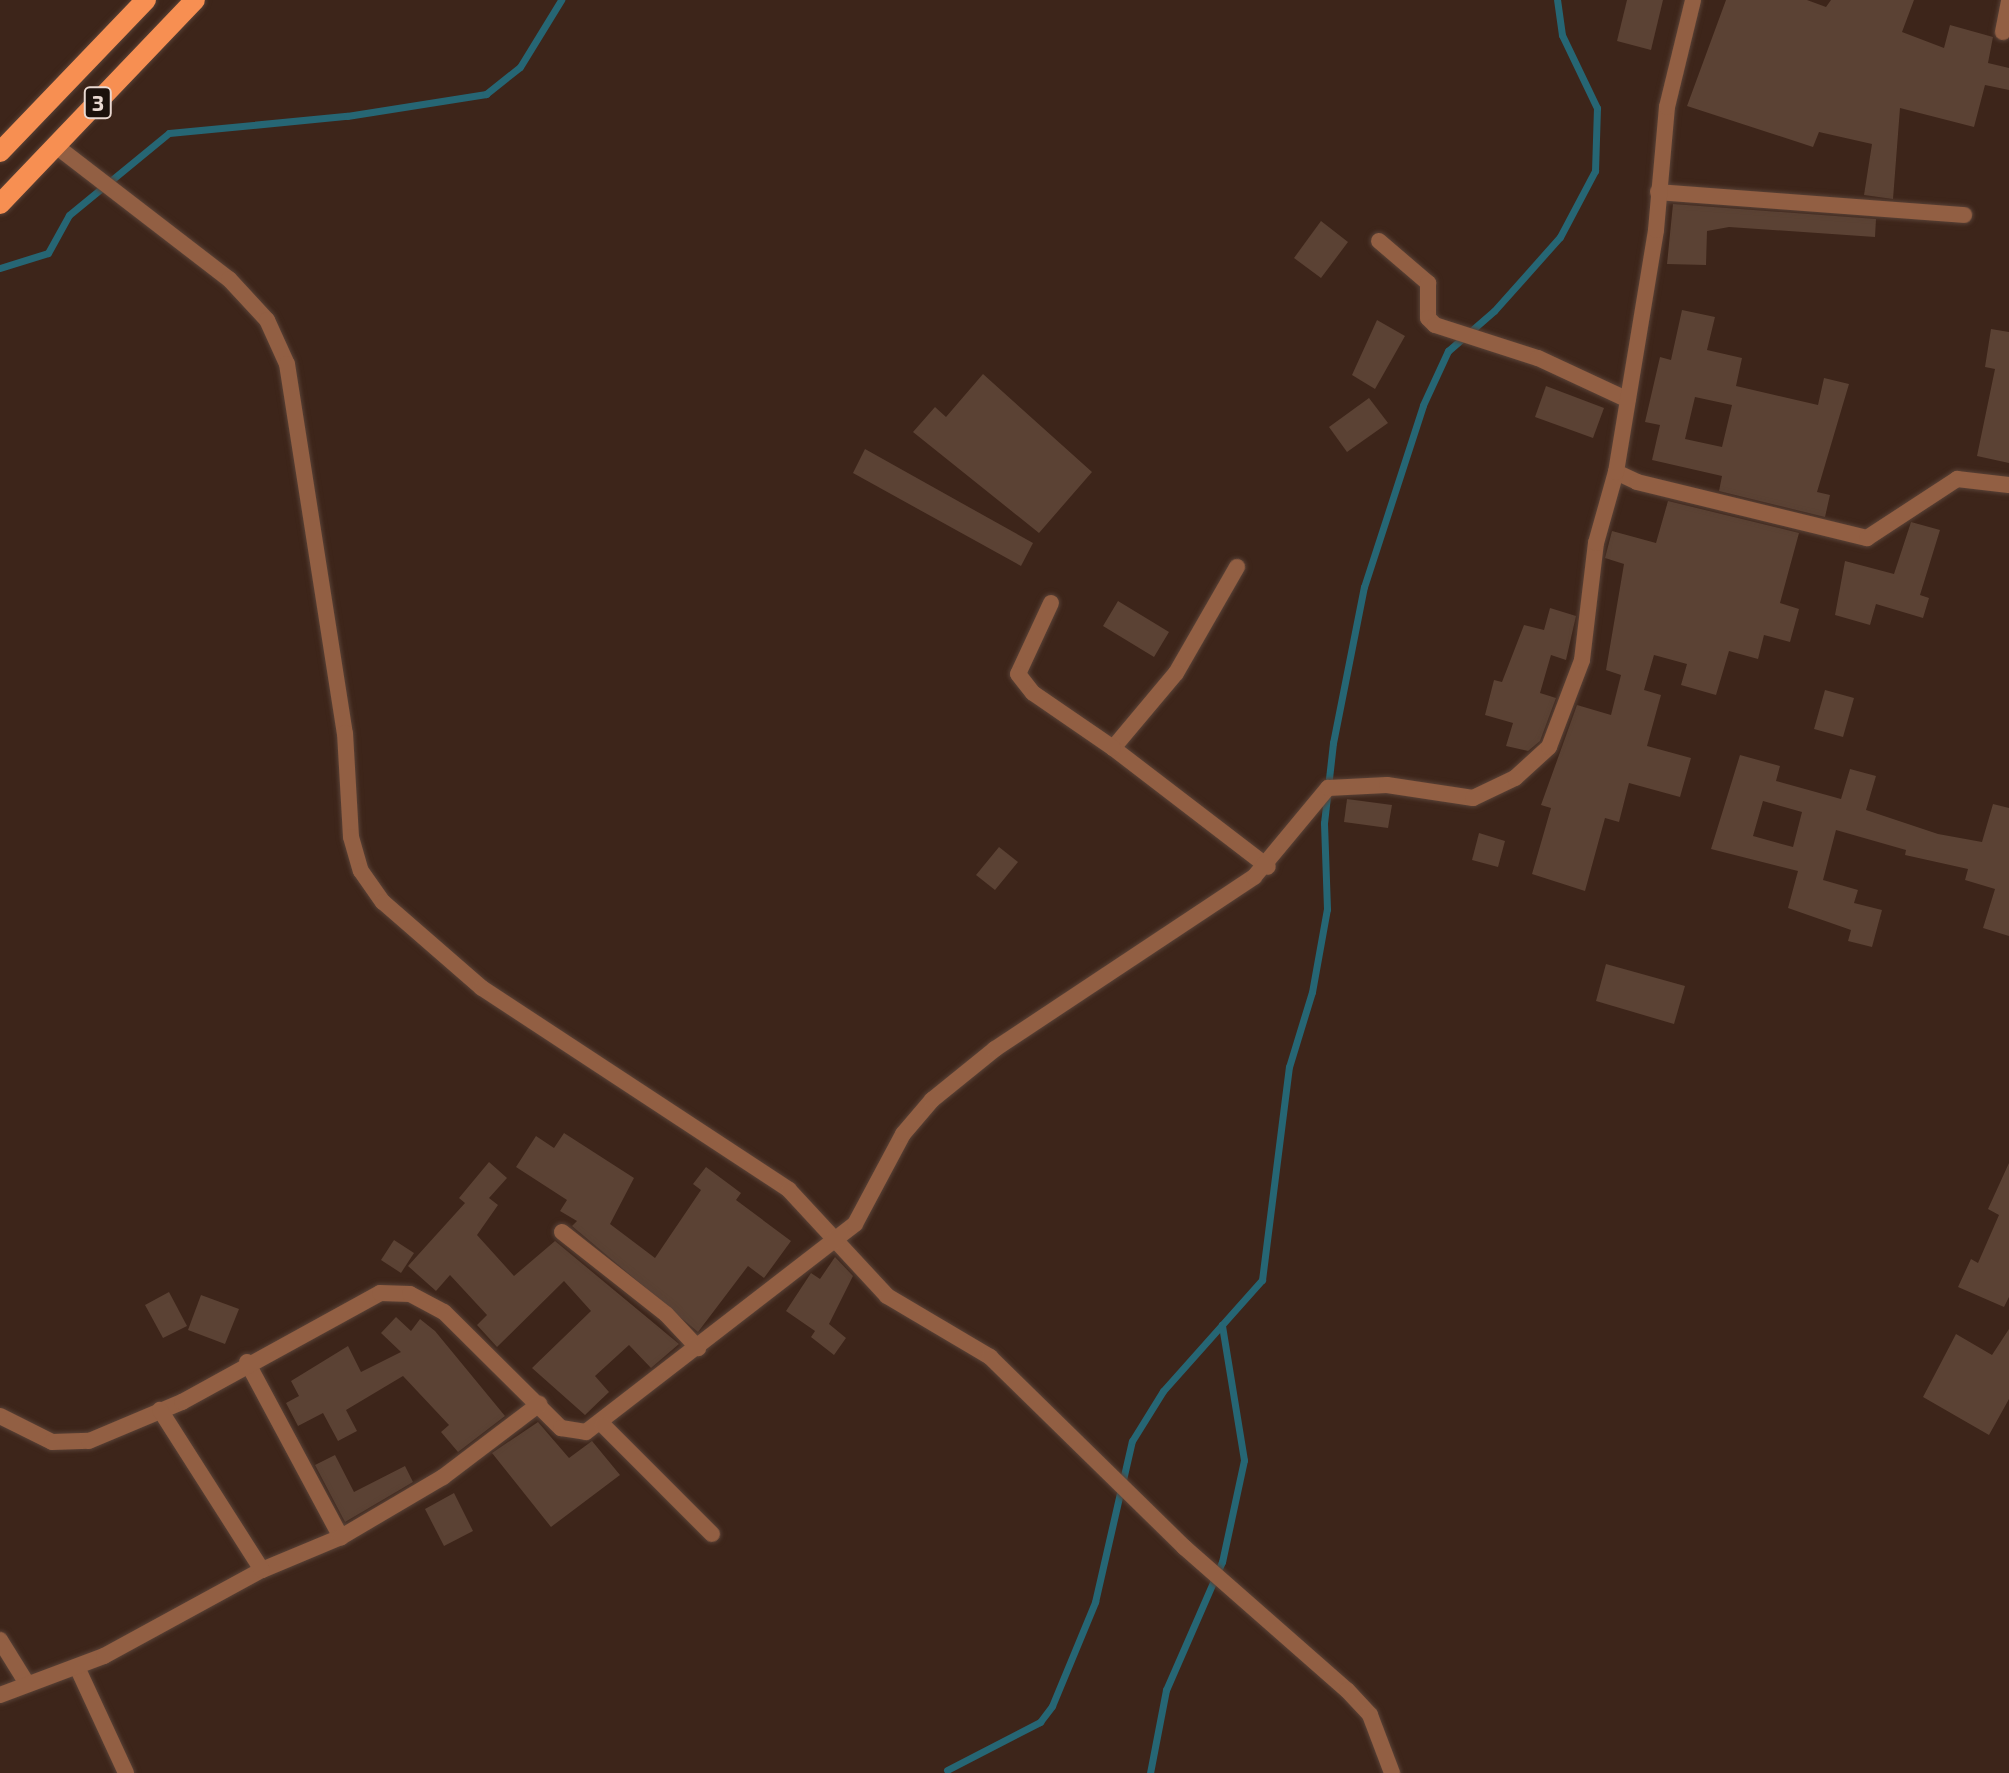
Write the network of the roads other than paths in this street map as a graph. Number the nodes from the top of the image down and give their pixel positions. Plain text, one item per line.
1 (146, 0) edge
2 (195, 0) edge
3 (1693, 0) edge
4 (2009, 2) edge
5 (2003, 32) dead end
6 (56, 146) junction
7 (0, 152) edge
8 (1658, 192) junction
9 (0, 204) edge
10 (1964, 215) dead end
11 (1379, 241) dead end
12 (1628, 400) junction
13 (1616, 472) junction
14 (2009, 485) edge
15 (1237, 567) dead end
16 (1051, 603) dead end
17 (1113, 748) junction
18 (1268, 867) junction
19 (562, 1232) dead end
20 (837, 1238) junction
21 (698, 1348) junction
22 (247, 1362) junction
23 (539, 1404) junction
24 (160, 1410) junction
25 (0, 1416) edge
26 (603, 1425) junction
27 (712, 1534) dead end
28 (341, 1537) junction
29 (262, 1570) junction
30 (0, 1640) edge
31 (77, 1667) junction
32 (26, 1682) junction
33 (0, 1695) edge
34 (126, 1773) edge
35 (1392, 1773) edge

1 - 7 main road, 3
2 - 6 main road, 3
3 - 8 street
4 - 5 street
6 - 9 main road, 3
6 - 20 street
8 - 10 street
8 - 12 street
11 - 12 street
12 - 13 street
13 - 14 street
13 - 18 street
15 - 17 street
16 - 17 street
17 - 18 street
18 - 20 street
19 - 21 street
20 - 21 street
20 - 35 street
21 - 26 street
22 - 23 street
22 - 24 street
22 - 28 street
23 - 26 street
23 - 28 street
24 - 25 street
24 - 29 street
26 - 27 street
28 - 29 street
29 - 31 street
30 - 32 street
31 - 32 street
31 - 34 street
32 - 33 street

